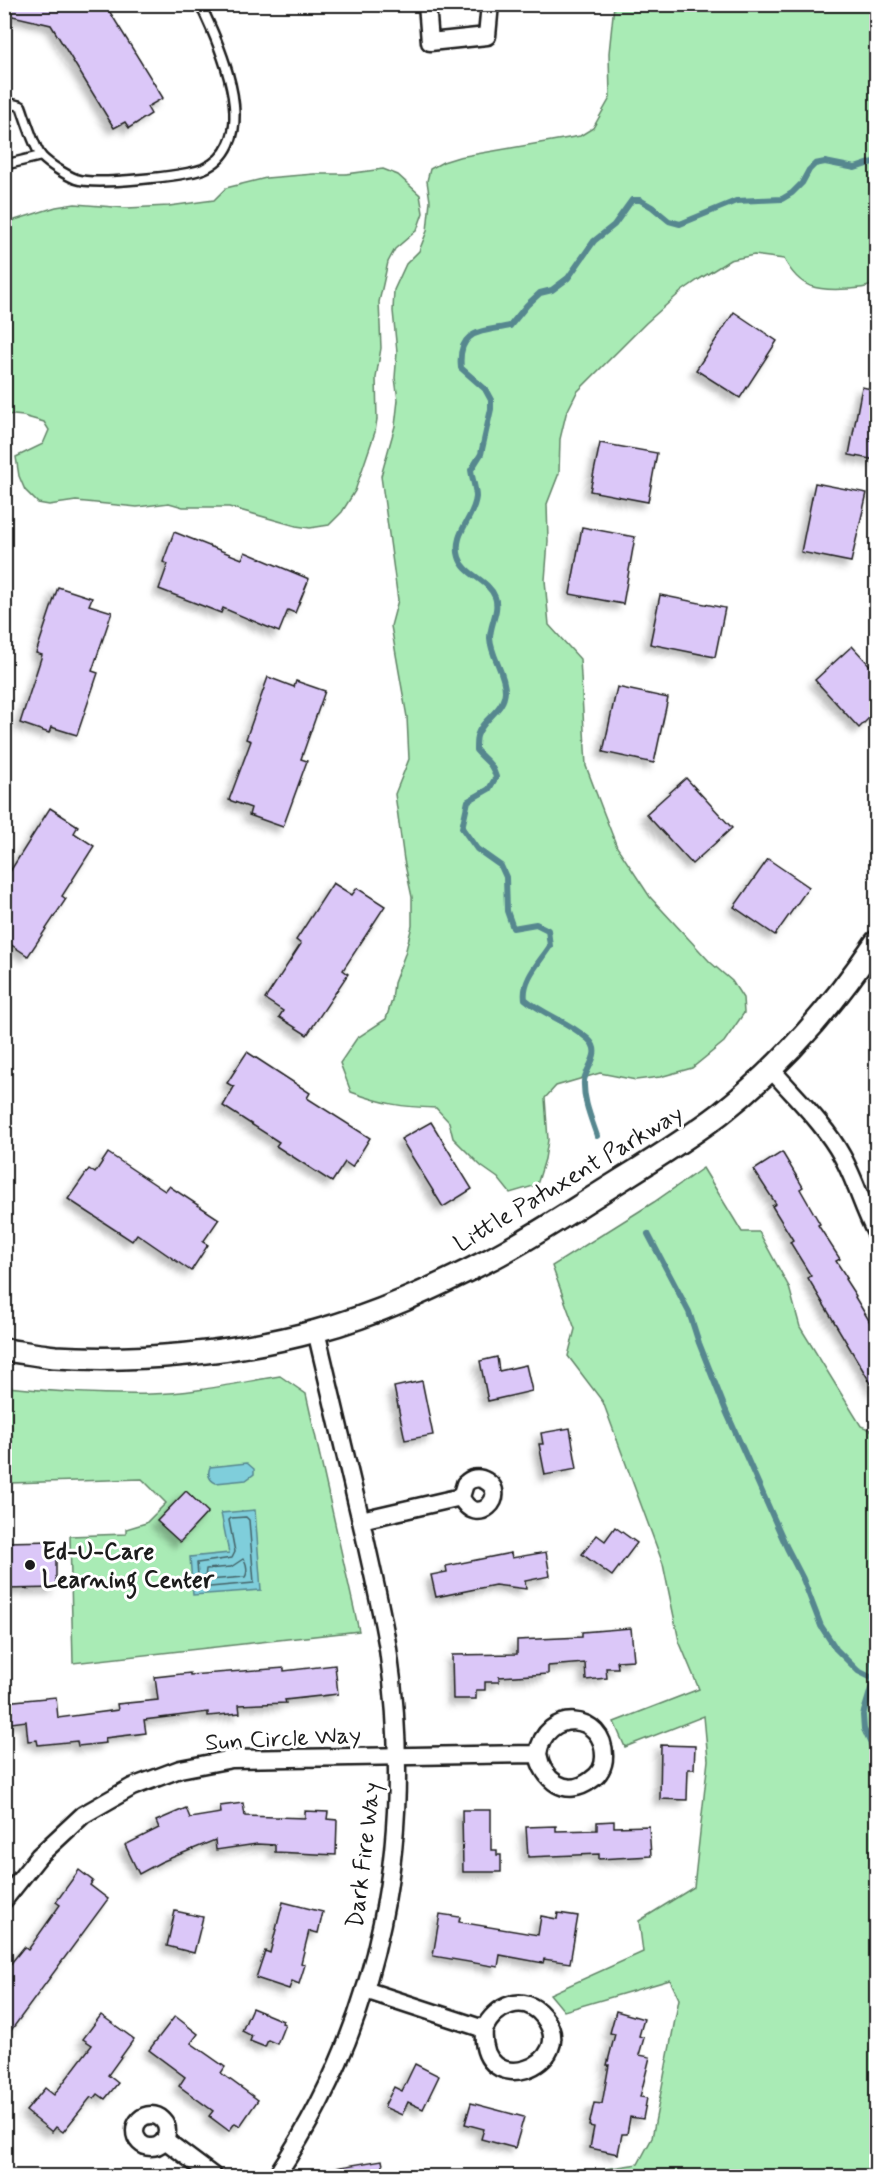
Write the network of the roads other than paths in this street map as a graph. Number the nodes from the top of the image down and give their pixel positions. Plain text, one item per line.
1 (200, 4) edge
2 (427, 4) edge
3 (490, 4) edge
4 (4, 102) edge
5 (41, 156) junction
6 (4, 165) edge
7 (876, 942) edge
8 (771, 1069) junction
9 (876, 1233) edge
10 (316, 1331) junction
11 (4, 1350) edge
12 (461, 1497) dead end
13 (361, 1521) junction
14 (538, 1754) junction
15 (398, 1757) junction
16 (4, 1900) edge
17 (365, 1990) junction
18 (484, 2029) junction
19 (165, 2140) dead end
20 (213, 2176) edge
21 (276, 2176) edge

1 - 5 lane
2 - 3 street
4 - 5 lane
5 - 6 lane
7 - 8 street, Little Patuxent Parkway
8 - 9 street
8 - 10 street, Little Patuxent Parkway
10 - 11 street, Little Patuxent Parkway
10 - 13 street, Dark Fire Way
12 - 13 street
13 - 15 street, Dark Fire Way
14 - 14 street
14 - 15 street, Sun Circle Way
15 - 16 street, Sun Circle Way
15 - 17 street, Dark Fire Way
17 - 18 street
17 - 21 street, Dark Fire Way
18 - 18 street
19 - 20 street

